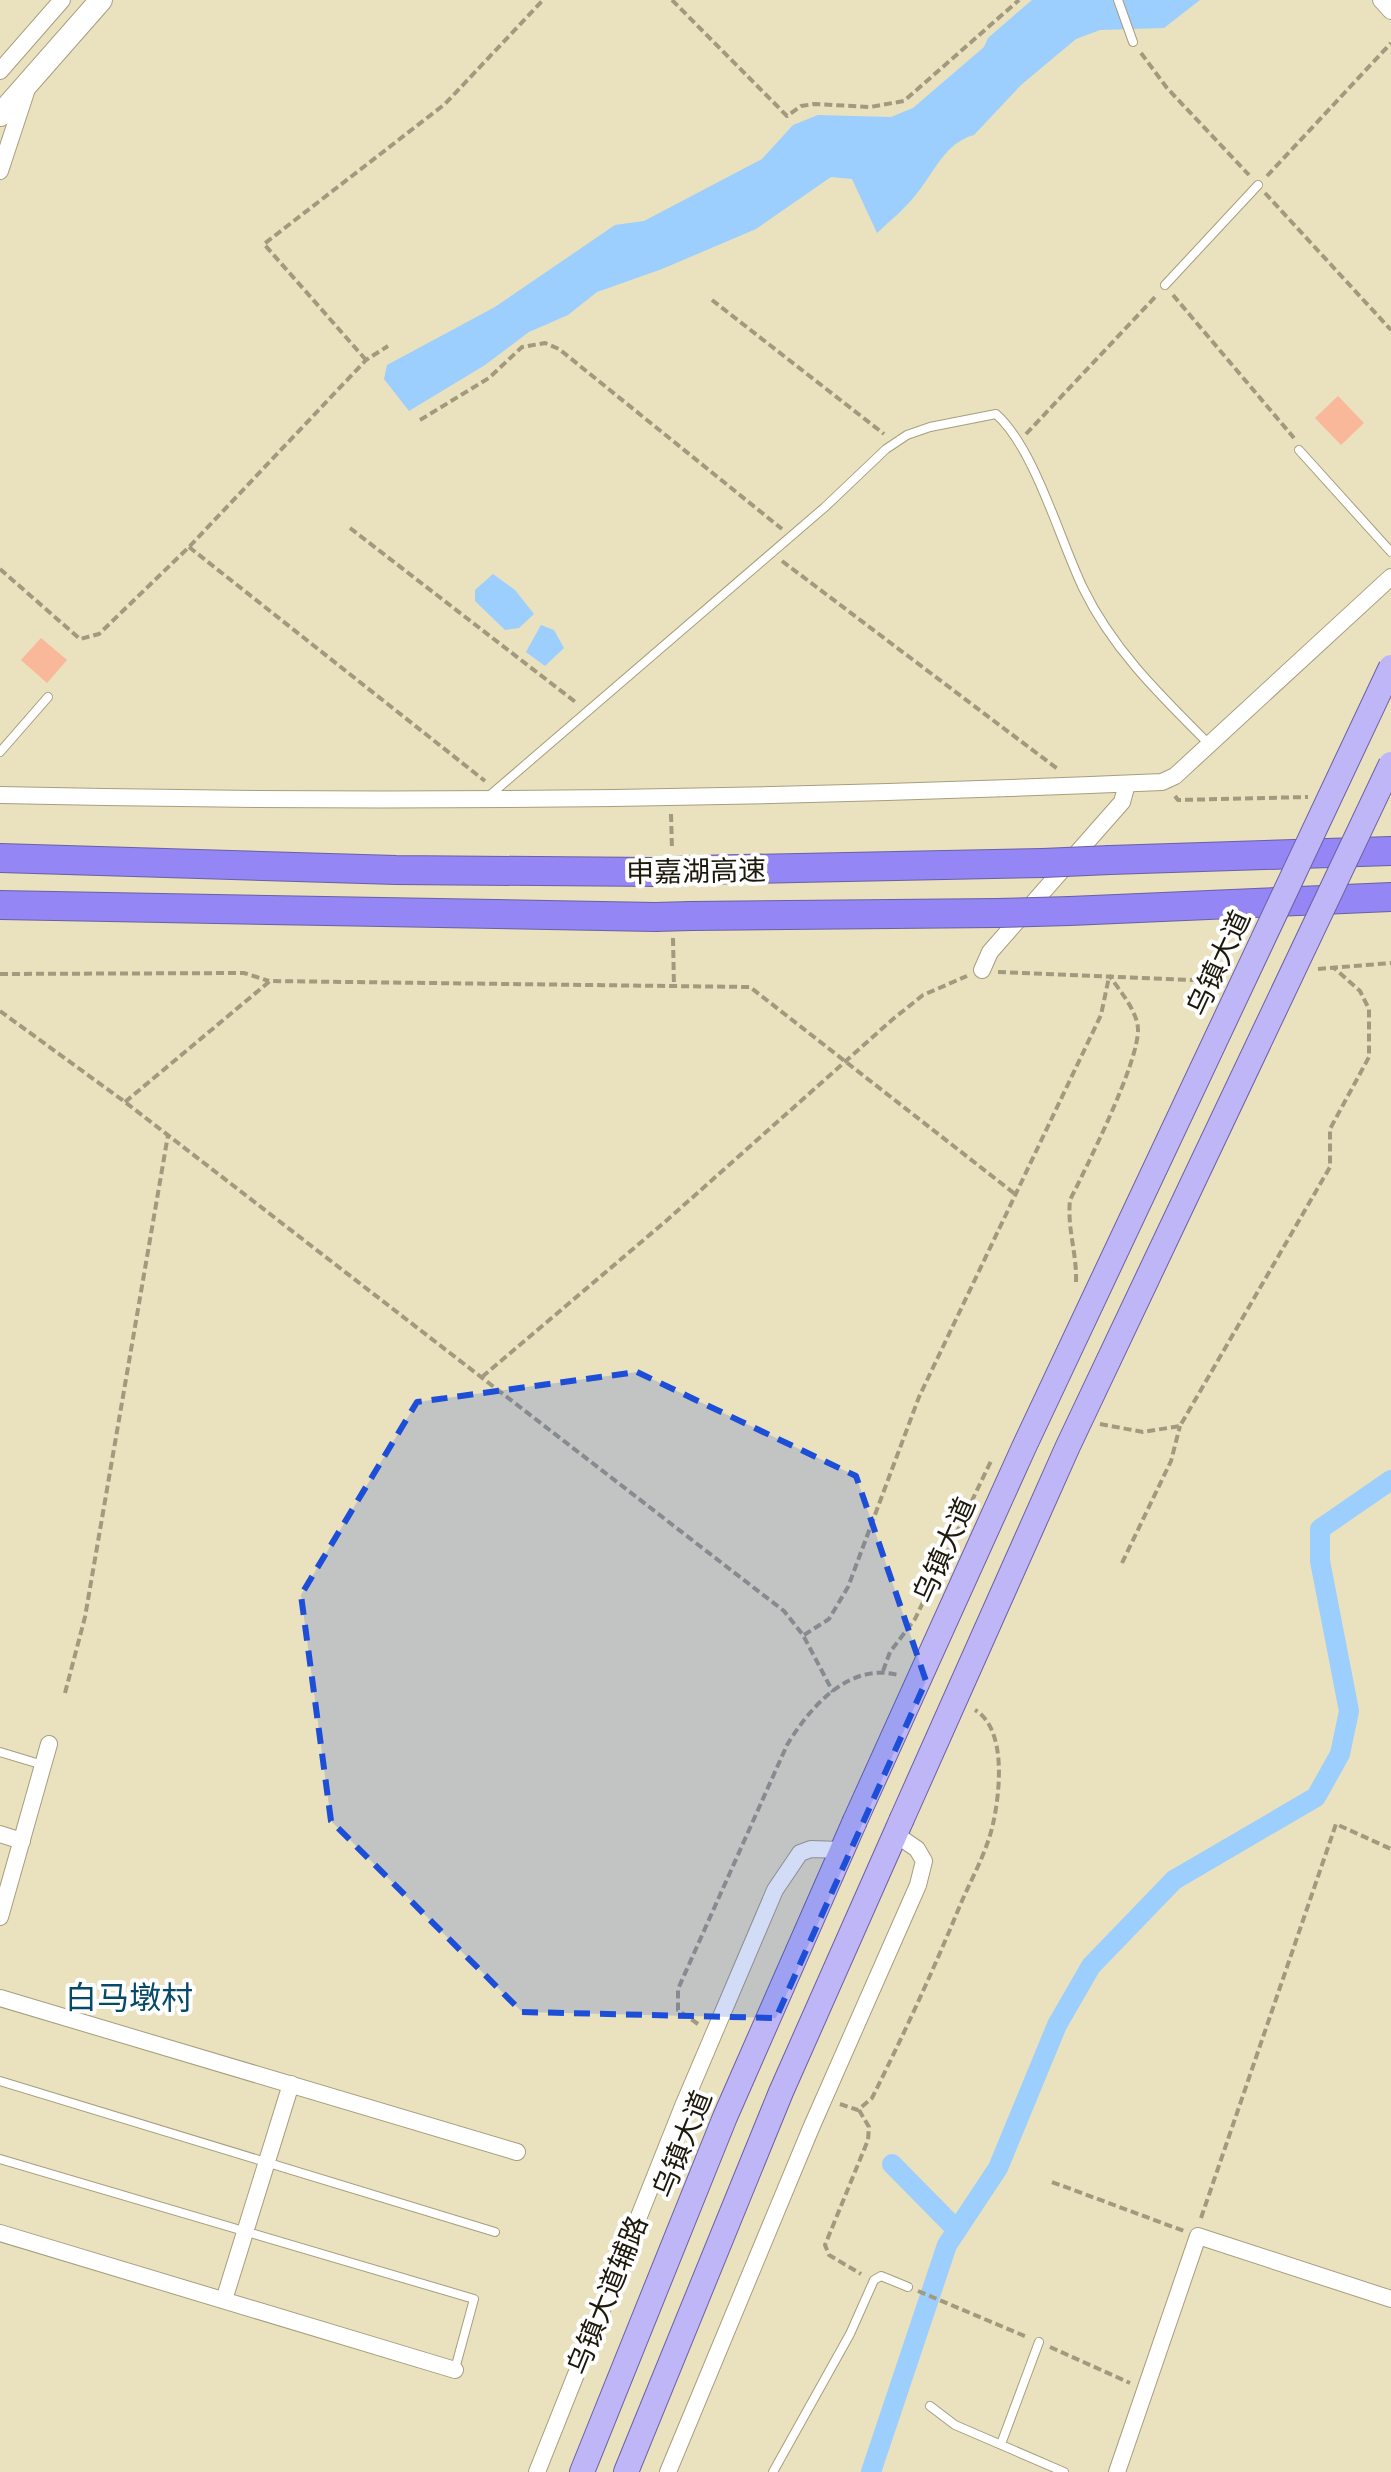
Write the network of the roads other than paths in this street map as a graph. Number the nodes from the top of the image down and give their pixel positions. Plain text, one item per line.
1 (62, 0) edge
2 (101, 0) edge
3 (1118, 0) edge
4 (1381, 0) edge
5 (1391, 11) edge
6 (1133, 42) dead end
7 (0, 71) edge
8 (28, 83) junction
9 (0, 115) edge
10 (0, 171) edge
11 (1258, 185) road end
12 (1165, 285) road end
13 (1299, 450) road end
14 (1391, 552) edge
15 (1391, 577) edge
16 (1391, 667) edge
17 (48, 697) dead end
18 (1209, 745) junction
19 (0, 752) edge
20 (1391, 764) edge
21 (1127, 784) junction
22 (0, 795) edge
23 (491, 795) junction
24 (1391, 851) edge
25 (0, 858) edge
26 (1391, 897) edge
27 (0, 905) edge
28 (982, 970) road end
29 (49, 1744) dead end
30 (0, 1752) edge
31 (43, 1765) junction
32 (898, 1827) junction
33 (0, 1834) edge
34 (22, 1841) junction
35 (841, 1850) junction
36 (0, 1914) edge
37 (0, 1998) edge
38 (0, 2081) edge
39 (291, 2084) junction
40 (517, 2152) dead end
41 (0, 2159) edge
42 (267, 2163) junction
43 (245, 2232) junction
44 (495, 2232) dead end
45 (0, 2233) edge
46 (908, 2287) road end
47 (1391, 2299) edge
48 (224, 2300) junction
49 (1039, 2342) dead end
50 (455, 2370) joint
51 (930, 2406) dead end
52 (1001, 2444) junction
53 (537, 2472) edge
54 (582, 2472) edge
55 (626, 2472) edge
56 (668, 2472) edge
57 (773, 2472) edge
58 (1064, 2472) edge
59 (1117, 2472) edge

1 - 7 street
2 - 8 street
3 - 6 lane
4 - 5 street
8 - 9 street
8 - 10 street
11 - 12 lane
13 - 14 lane
15 - 18 street
16 - 35 main road, 乌镇大道, bridge
17 - 19 lane
18 - 21 street
18 - 23 lane
20 - 32 main road, bridge
21 - 23 street
21 - 28 street
22 - 23 street
24 - 25 highway, 申嘉湖高速, bridge
26 - 27 highway, 申嘉湖高速, bridge
29 - 31 street
30 - 31 lane
31 - 34 street
32 - 55 main road
32 - 56 street
33 - 34 street
34 - 36 street
35 - 53 street, 乌镇大道辅路
35 - 54 main road, 乌镇大道
37 - 39 street
38 - 42 lane
39 - 40 street
39 - 42 street
41 - 43 lane
42 - 43 street
42 - 44 lane
43 - 48 street
43 - 50 lane
45 - 48 street
46 - 57 lane
47 - 59 street
48 - 50 street
49 - 52 lane
51 - 52 lane
52 - 58 lane

